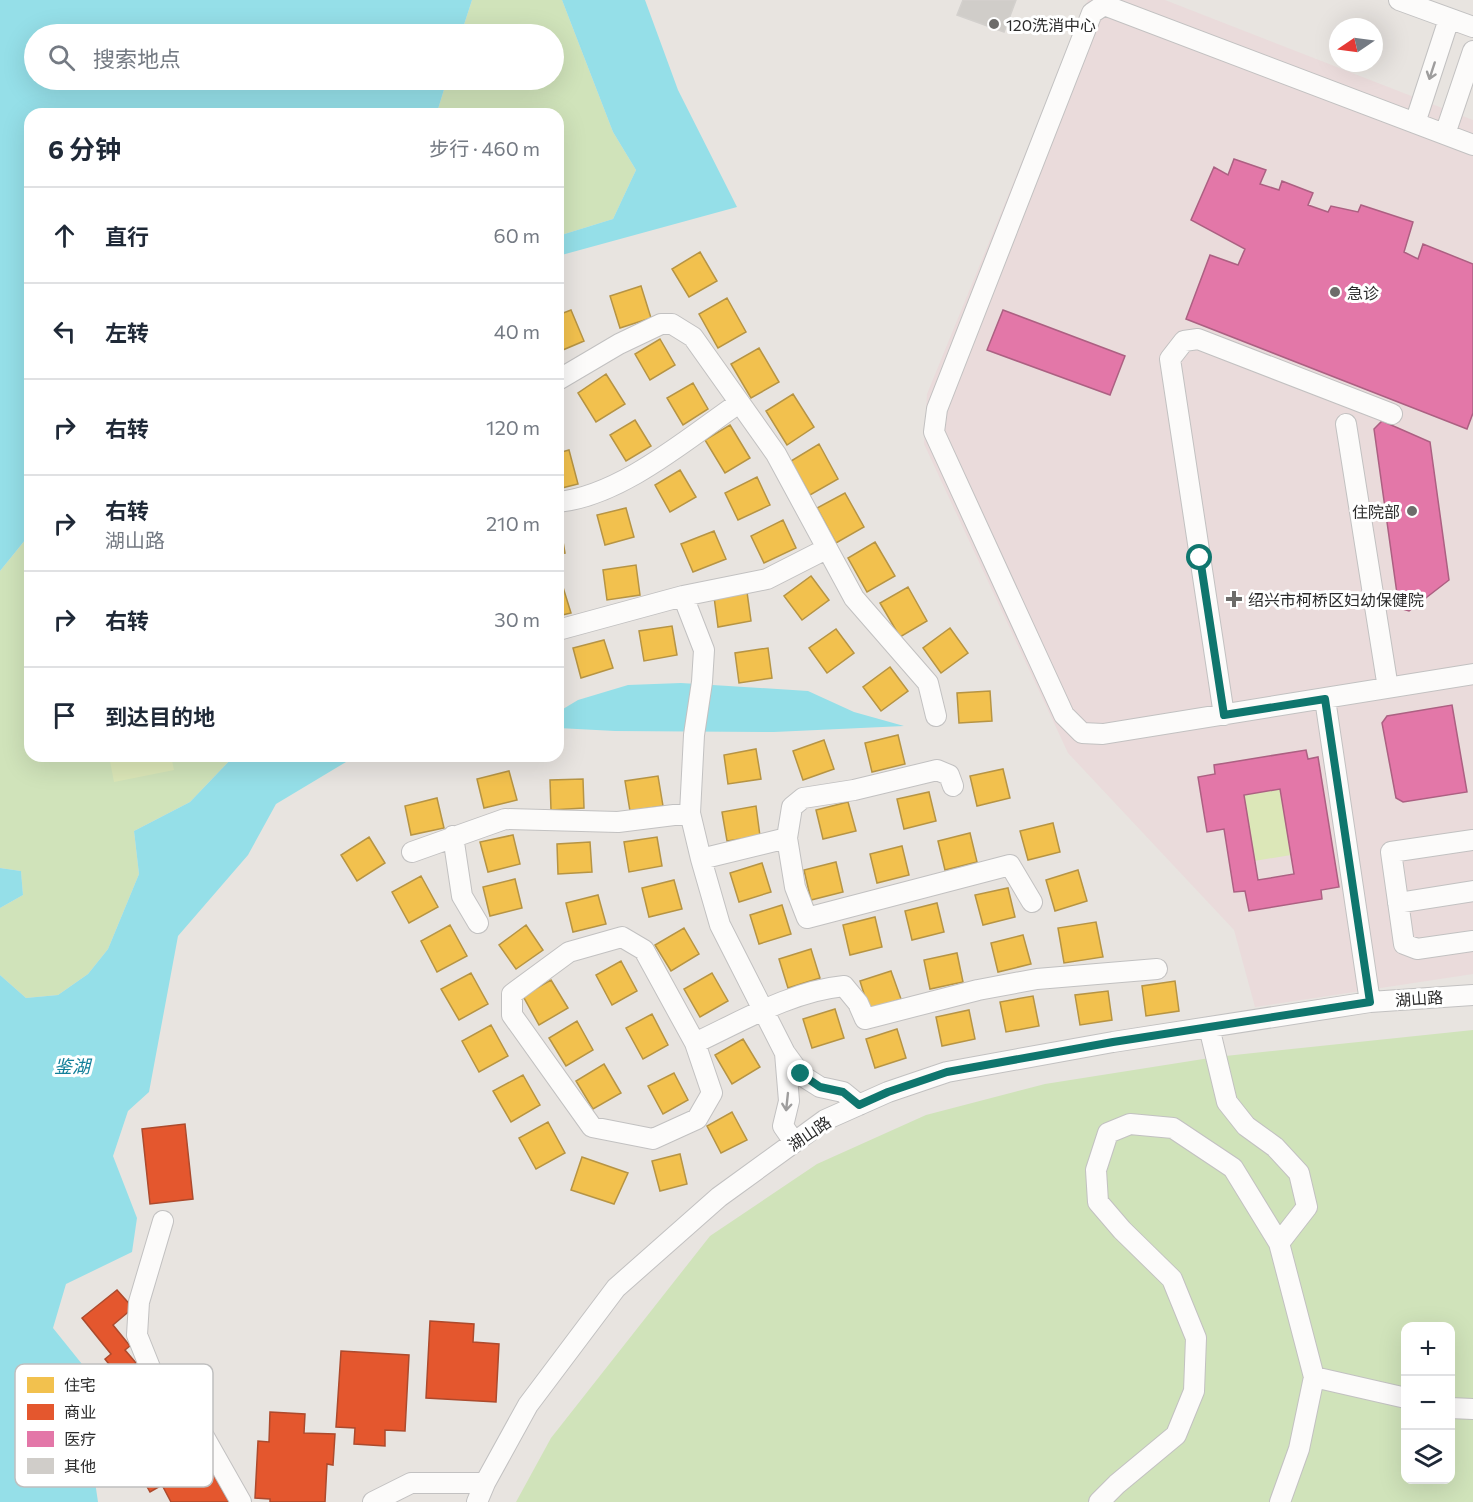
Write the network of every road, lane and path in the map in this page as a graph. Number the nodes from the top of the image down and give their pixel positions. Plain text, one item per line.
1 (1399, 0) edge
2 (1449, 19) junction
3 (1473, 27) edge
4 (1473, 51) edge
5 (1415, 123) junction
6 (1445, 134) junction
7 (1473, 145) edge
8 (564, 377) edge
9 (739, 403) junction
10 (1392, 414) dead end
11 (1346, 424) dead end
12 (564, 501) edge
13 (826, 549) junction
14 (683, 596) junction
15 (564, 628) edge
16 (1473, 675) edge
17 (1388, 688) junction
18 (1325, 699) junction
19 (1224, 715) junction
20 (936, 716) dead end
21 (953, 786) dead end
22 (690, 813) junction
23 (453, 836) junction
24 (787, 838) junction
25 (1473, 840) edge
26 (412, 852) dead end
27 (701, 859) junction
28 (1473, 891) edge
29 (1032, 902) dead end
30 (1398, 903) junction
31 (478, 923) dead end
32 (1473, 941) edge
33 (1157, 969) dead end
34 (1473, 995) edge
35 (1370, 1002) junction
36 (764, 1011) junction
37 (1209, 1028) junction
38 (695, 1043) junction
39 (785, 1053) junction
40 (859, 1105) junction
41 (794, 1142) junction
42 (163, 1221) dead end
43 (1279, 1243) junction
44 (149, 1364) edge
45 (1314, 1377) junction
46 (1401, 1397) edge
47 (1455, 1408) edge
48 (1473, 1409) edge
49 (213, 1453) edge
50 (485, 1483) junction
51 (241, 1502) edge
52 (373, 1502) edge
53 (477, 1502) edge
54 (1100, 1502) edge
55 (1280, 1502) edge

1 - 2 street
2 - 3 street
2 -> 5 street
4 - 6 street
5 - 6 street
5 - 19 street
6 - 7 street
8 - 9 street
9 - 12 street
9 - 13 street
10 - 19 street
11 - 17 street
13 - 14 street
13 - 20 street
14 - 15 street
14 - 22 street
16 - 17 street
17 - 18 street
18 - 19 street
18 - 35 street
21 - 24 street
22 - 23 street
22 - 27 street
23 - 26 street
23 - 31 street
24 - 27 street
24 - 29 street
25 - 30 street
27 - 36 street
28 - 30 street
30 - 32 street
33 - 36 street
34 - 35 street, 湖山路
35 - 37 street, 湖山路
36 - 38 street
36 - 39 street
37 - 40 street, 湖山路
37 - 43 street
38 - 38 street
39 - 40 street
39 -> 41 street
40 - 41 street, 湖山路
41 - 50 street, 湖山路
42 - 44 street
43 - 45 street
43 - 54 street
45 - 46 street
45 - 55 street
47 - 48 street
49 - 51 street
50 - 52 street
50 - 53 street, 湖山路

